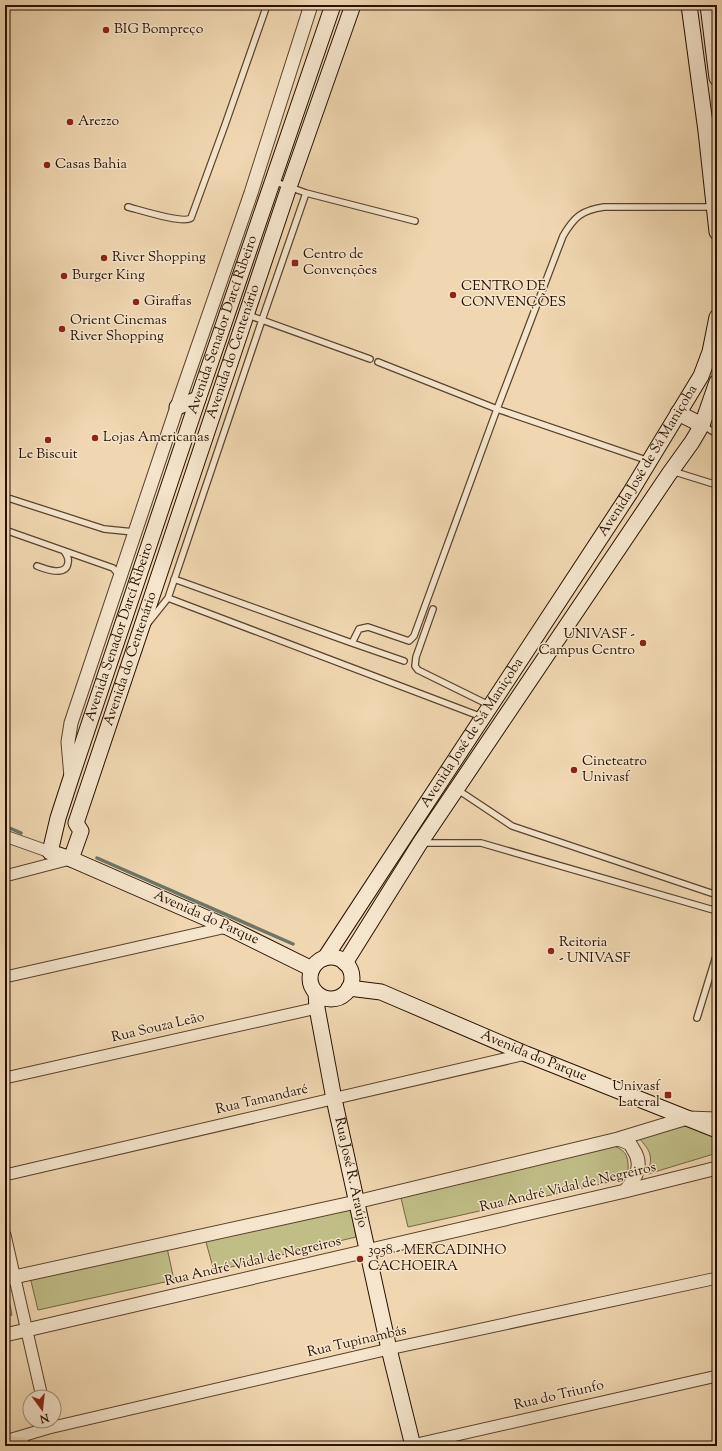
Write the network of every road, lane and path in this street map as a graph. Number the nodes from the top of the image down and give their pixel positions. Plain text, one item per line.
1 (267, 5) edge
2 (311, 5) edge
3 (333, 5) edge
4 (353, 5) edge
5 (689, 5) edge
6 (708, 5) edge
7 (717, 78) edge
8 (273, 181) junction
9 (288, 187) junction
10 (306, 193) junction
11 (128, 207) dead end
12 (714, 207) junction
13 (415, 221) dead end
14 (717, 232) edge
15 (246, 314) junction
16 (717, 317) edge
17 (262, 320) junction
18 (370, 359) dead end
19 (378, 362) dead end
20 (717, 382) edge
21 (198, 399) junction
22 (177, 407) junction
23 (497, 409) junction
24 (678, 412) junction
25 (702, 425) junction
26 (717, 434) edge
27 (649, 461) junction
28 (672, 471) junction
29 (717, 485) edge
30 (5, 497) edge
31 (5, 530) edge
32 (134, 532) junction
33 (62, 550) junction
34 (37, 566) dead end
35 (120, 576) junction
36 (174, 579) junction
37 (168, 598) junction
38 (433, 609) dead end
39 (141, 631) junction
40 (352, 643) junction
41 (404, 661) dead end
42 (487, 712) junction
43 (71, 778) junction
44 (456, 789) junction
45 (58, 818) junction
46 (78, 827) junction
47 (5, 836) edge
48 (420, 843) junction
49 (50, 852) junction
50 (71, 859) junction
51 (98, 870) junction
52 (5, 876) edge
53 (717, 895) edge
54 (717, 911) edge
55 (227, 927) junction
56 (717, 953) edge
57 (325, 958) junction
58 (345, 963) junction
59 (312, 969) junction
60 (5, 977) edge
61 (349, 988) junction
62 (316, 992) junction
63 (317, 1008) junction
64 (696, 1018) dead end
65 (526, 1054) junction
66 (5, 1078) edge
67 (334, 1099) junction
68 (687, 1118) junction
69 (717, 1119) edge
70 (717, 1130) edge
71 (618, 1139) junction
72 (717, 1168) edge
73 (5, 1175) edge
74 (625, 1191) junction
75 (356, 1202) junction
76 (5, 1235) edge
77 (368, 1252) junction
78 (10, 1278) edge
79 (717, 1278) edge
80 (27, 1330) junction
81 (5, 1335) edge
82 (390, 1350) junction
83 (717, 1376) edge
84 (40, 1389) edge
85 (62, 1422) edge
86 (38, 1429) edge
87 (5, 1443) edge
88 (22, 1446) edge
89 (411, 1446) edge

1 - 11 lane
2 - 22 street
3 - 8 main road, Avenida Senador Darcí Ribeiro
4 - 9 main road, Avenida do Centenário
5 - 12 main road
6 - 7 main road
8 - 9 lane
8 - 21 main road, Avenida Senador Darcí Ribeiro
9 - 10 lane
9 - 15 main road, Avenida do Centenário
10 - 13 lane
10 - 17 lane
12 - 14 main road
12 - 23 lane
15 - 17 lane
15 - 39 main road, Avenida do Centenário
16 - 24 main road, Avenida José de Sá Maniçoba
17 - 18 lane
17 - 36 lane
19 - 23 lane
20 - 25 main road, Avenida José de Sá Maniçoba
21 - 22 main road
21 - 43 main road, Avenida Senador Darcí Ribeiro
22 - 32 street
23 - 27 lane
23 - 40 lane
24 - 25 main road
24 - 27 main road, Avenida José de Sá Maniçoba
25 - 26 lane
25 - 28 main road, Avenida José de Sá Maniçoba
27 - 28 main road
27 - 42 main road, Avenida José de Sá Maniçoba
28 - 29 lane
28 - 44 main road, Avenida José de Sá Maniçoba
30 - 32 lane
31 - 33 lane
32 - 35 street
33 - 34 lane
33 - 35 lane
35 - 43 street
36 - 37 lane
36 - 40 lane
37 - 39 lane
37 - 42 lane
38 - 42 lane
39 - 46 main road, Avenida do Centenário
40 - 41 lane
42 - 57 main road, Avenida José de Sá Maniçoba
43 - 45 main road, Avenida Senador Darcí Ribeiro
44 - 48 main road, Avenida José de Sá Maniçoba
44 - 53 lane
45 - 46 main road
45 - 49 main road, Avenida Senador Darcí Ribeiro
46 - 50 main road, Avenida do Centenário
46 - 51 main road
47 - 49 street
48 - 54 lane
48 - 58 main road, Avenida José de Sá Maniçoba
49 - 50 main road, Avenida do Parque
50 - 51 main road, Avenida do Parque
50 - 52 street
51 - 55 main road, Avenida do Parque
55 - 59 main road, Avenida do Parque
55 - 60 street
56 - 64 lane
57 - 58 main road
57 - 59 main road
58 - 61 main road
59 - 62 main road
61 - 62 main road
61 - 65 main road, Avenida do Parque
62 - 63 main road, Rua José R. Araújo
63 - 66 street, Rua Souza Leão
63 - 67 main road, Rua José R. Araújo
65 - 67 street, Rua Tamandaré
65 - 68 main road, Avenida do Parque
67 - 73 street, Rua Tamandaré
67 - 75 main road, Rua José R. Araújo
68 - 69 street
68 - 70 main road, Avenida do Parque
68 - 71 street
71 - 74 street
71 - 75 street
72 - 74 street, Rua André Vidal de Negreiros
74 - 77 street, Rua André Vidal de Negreiros
75 - 77 main road, Rua José R. Araújo
75 - 78 street
76 - 78 street
77 - 80 street, Rua André Vidal de Negreiros
77 - 82 main road, Rua José R. Araújo
78 - 80 street
79 - 82 street, Rua Tupinambás
80 - 81 street, Rua André Vidal de Negreiros
80 - 84 street
82 - 85 street, Rua Tupinambás
82 - 89 main road, Rua José R. Araújo
83 - 89 street, Rua do Triunfo
86 - 87 street, Rua Tupinambás
87 - 88 main road

